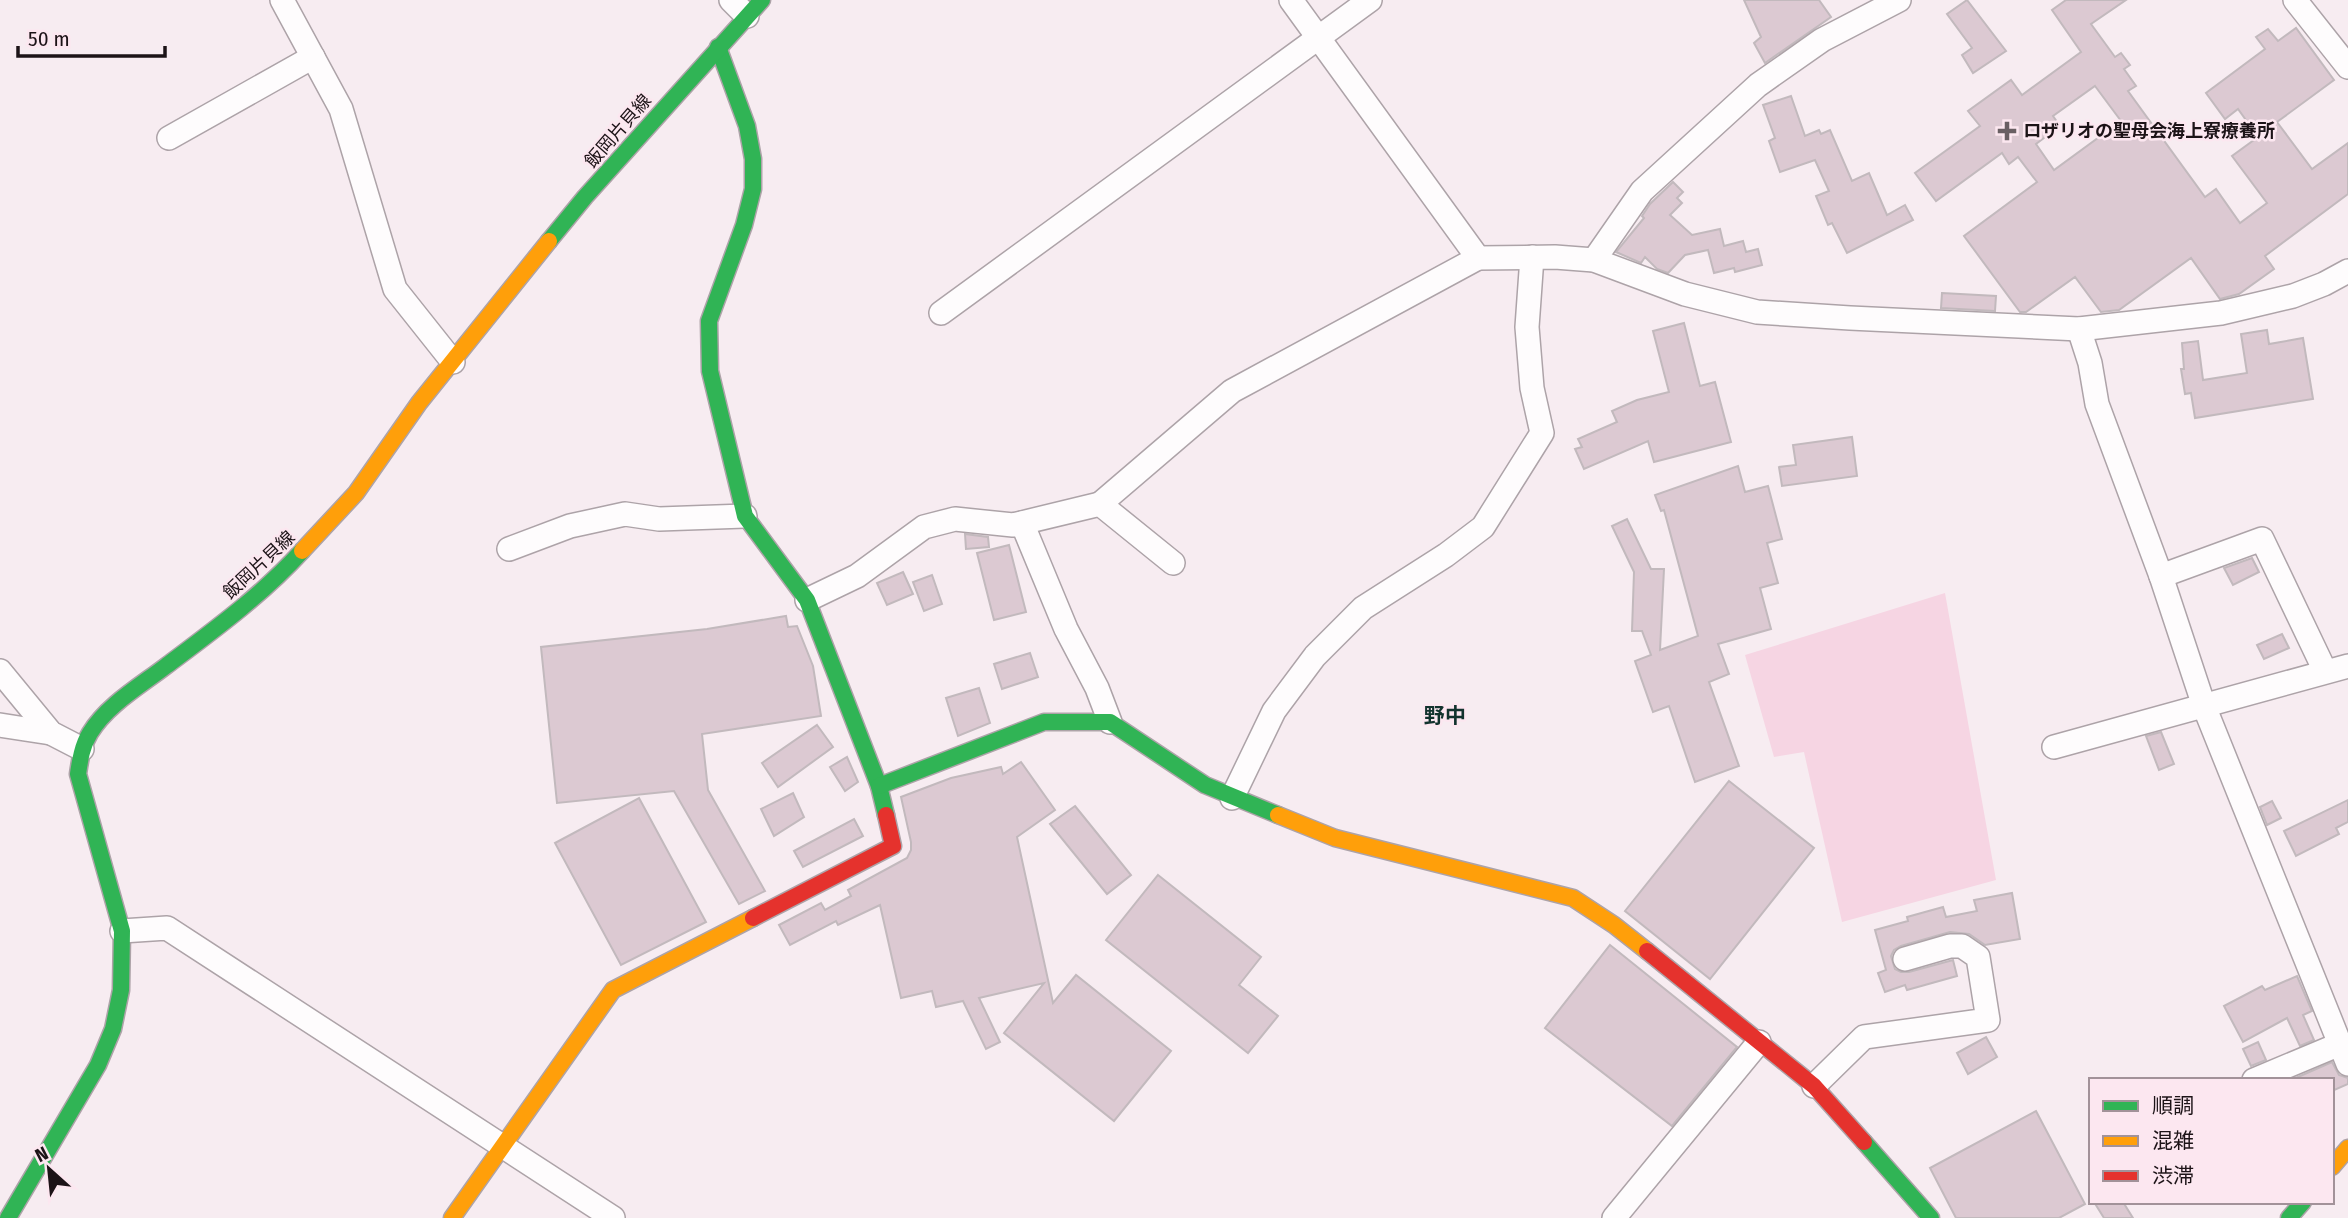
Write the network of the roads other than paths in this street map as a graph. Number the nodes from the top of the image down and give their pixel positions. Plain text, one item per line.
1 (282, 0) edge
2 (1291, 0) edge
3 (1370, 0) edge
4 (1899, 0) edge
5 (2295, 0) edge
6 (747, 5) edge
7 (1319, 38) junction
8 (718, 47) junction
9 (313, 57) junction
10 (2348, 67) edge
11 (169, 138) dead end
12 (1532, 257) junction
13 (1478, 258) junction
14 (1594, 260) junction
15 (2348, 271) edge
16 (940, 313) dead end
17 (2079, 329) junction
18 (453, 362) junction
19 (1100, 504) junction
20 (745, 516) junction
21 (1022, 523) junction
22 (509, 550) dead end
23 (1172, 562) dead end
24 (2161, 576) junction
25 (807, 600) junction
26 (2348, 666) edge
27 (0, 671) edge
28 (2325, 671) junction
29 (2204, 706) junction
30 (1110, 722) junction
31 (0, 725) edge
32 (51, 733) junction
33 (2054, 747) dead end
34 (82, 749) junction
35 (879, 786) junction
36 (1232, 798) junction
37 (121, 931) junction
38 (1905, 958) dead end
39 (1759, 1042) junction
40 (2344, 1054) edge
41 (2261, 1078) edge
42 (1814, 1086) junction
43 (503, 1147) junction
44 (2348, 1148) edge
45 (2334, 1165) edge
46 (2301, 1204) edge
47 (8, 1218) edge
48 (452, 1218) edge
49 (613, 1218) edge
50 (1614, 1218) edge
51 (1931, 1218) edge
52 (2289, 1218) edge

1 - 9 street
2 - 7 street
3 - 7 street
4 - 14 street
5 - 10 street
6 - 8 street, 飯岡片貝線
7 - 13 street
7 - 16 street
8 - 18 street, 飯岡片貝線
8 - 20 street
9 - 11 street
9 - 18 street
12 - 13 street
12 - 14 street
12 - 36 street
13 - 19 street
14 - 17 street
15 - 17 street
17 - 24 street
18 - 34 street, 飯岡片貝線
19 - 21 street
19 - 23 street
20 - 22 street
20 - 25 street
21 - 25 street
21 - 30 street
24 - 28 street
24 - 29 street
25 - 35 street
26 - 28 street
27 - 32 street
28 - 29 street
29 - 33 street
29 - 40 street
30 - 35 street
30 - 36 street
31 - 32 street
32 - 34 street
34 - 37 street, 飯岡片貝線
35 - 43 street
36 - 39 street
37 - 43 street
37 - 47 street, 飯岡片貝線
38 - 42 street
39 - 42 street
39 - 50 street
40 - 41 street
42 - 51 street
43 - 48 street
43 - 49 street
44 - 45 street
46 - 52 street

